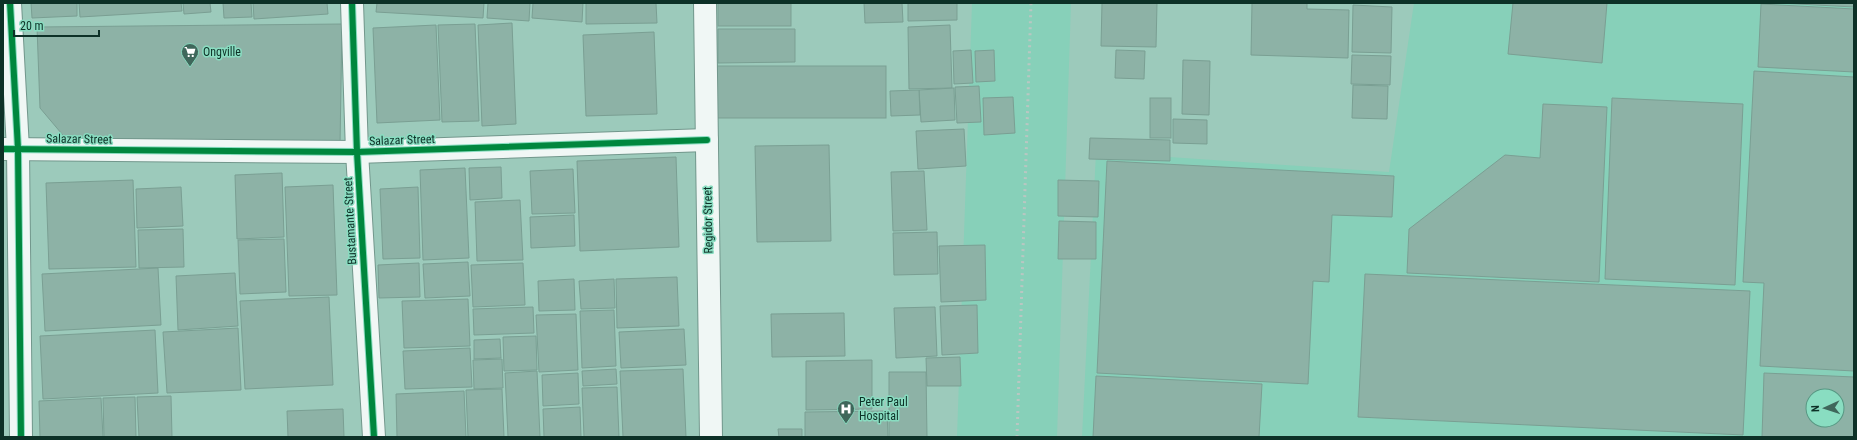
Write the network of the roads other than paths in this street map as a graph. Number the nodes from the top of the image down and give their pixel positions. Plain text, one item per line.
1 (10, 3) edge
2 (352, 3) edge
3 (704, 3) edge
4 (706, 140) junction
5 (11, 149) edge
6 (357, 152) junction
7 (21, 437) edge
8 (374, 437) edge
9 (711, 437) edge

1 - 5 street
2 - 6 street, Bustamante Street
3 - 4 street, Regidor Street
4 - 6 street, Salazar Street
4 - 9 street, Regidor Street
5 - 6 street, Salazar Street
5 - 7 street
6 - 8 street, Bustamante Street

